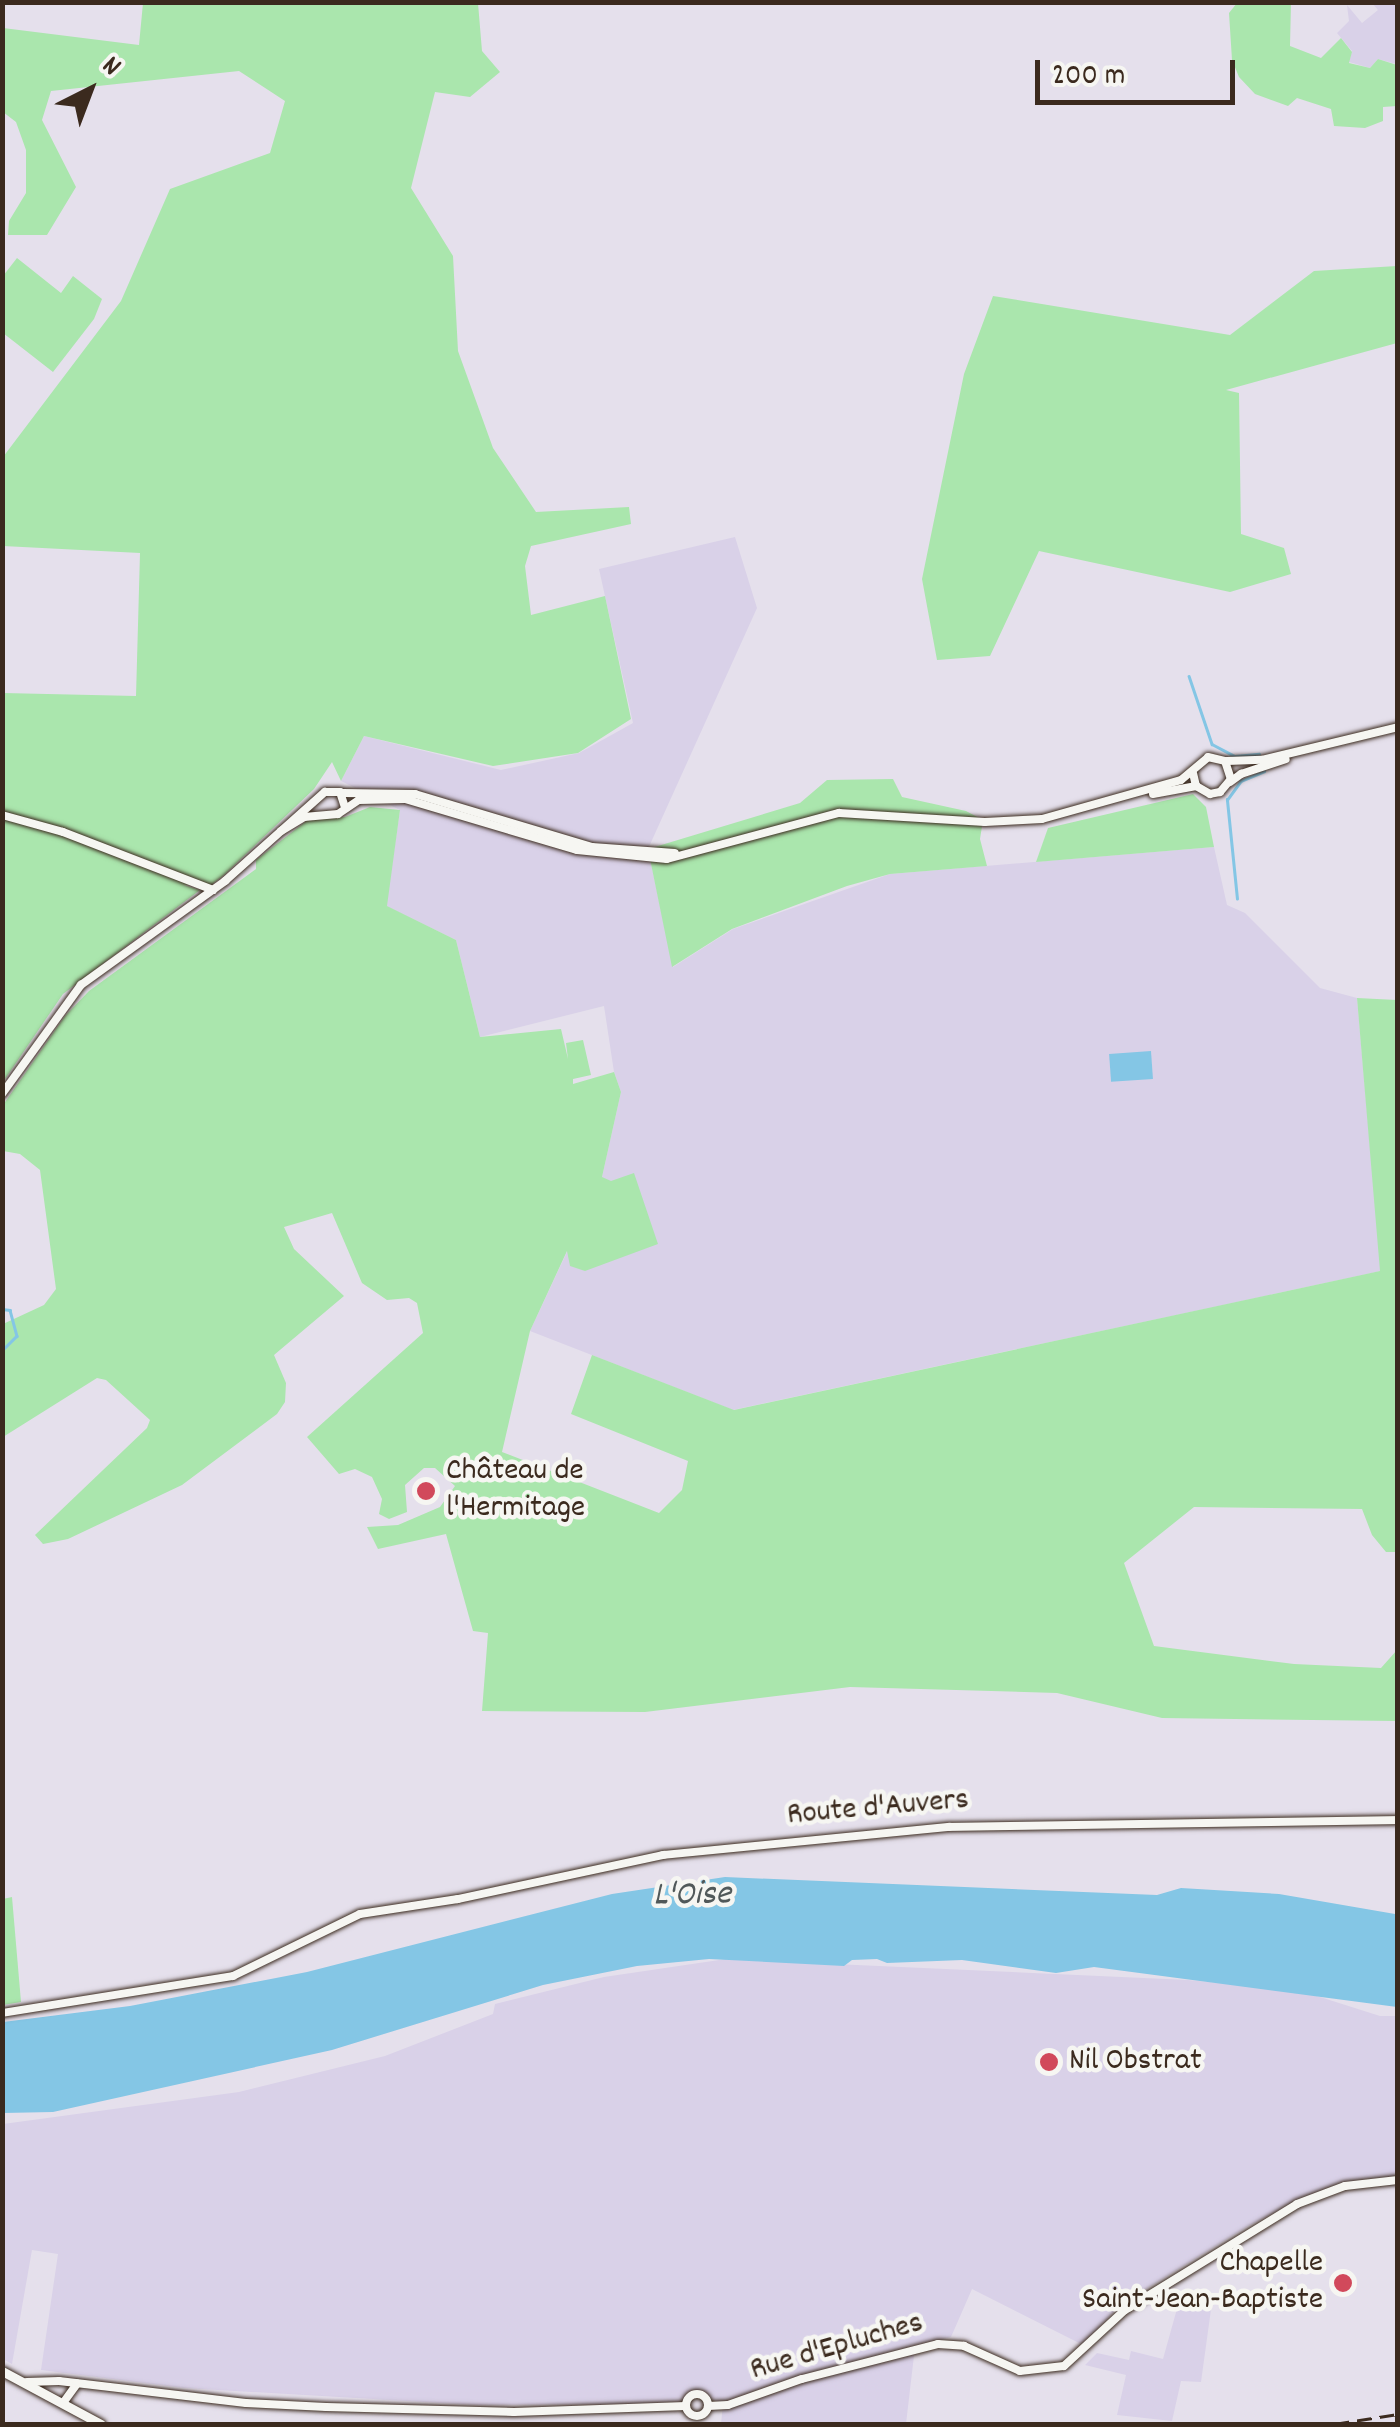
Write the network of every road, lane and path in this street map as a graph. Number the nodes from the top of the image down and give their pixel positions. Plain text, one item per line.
1 (1398, 727) edge
2 (1313, 749) junction
3 (1222, 759) junction
4 (1193, 773) junction
5 (1228, 784) junction
6 (1196, 786) junction
7 (341, 793) junction
8 (321, 796) junction
9 (1115, 802) junction
10 (345, 806) junction
11 (324, 812) junction
12 (2, 816) edge
13 (281, 830) junction
14 (666, 856) junction
15 (213, 890) junction
16 (2, 1094) edge
17 (1395, 1820) edge
18 (2, 2012) edge
19 (1398, 2180) edge
20 (2, 2371) edge
21 (27, 2382) junction
22 (66, 2382) junction
23 (77, 2384) junction
24 (50, 2395) junction
25 (64, 2403) junction
26 (686, 2406) junction
27 (708, 2406) junction
28 (101, 2424) edge

1 - 2 main road
2 - 3 main road
2 - 5 main road
3 - 4 main road
3 - 5 main road
4 - 6 main road
4 - 9 main road
5 - 6 main road
6 - 9 main road
7 - 8 main road
7 - 10 main road
7 - 14 main road
8 - 11 main road
8 - 13 main road
9 - 14 main road
10 - 11 main road
10 - 14 main road
11 - 13 main road
12 - 15 main road
13 - 15 main road
15 - 16 main road
17 - 18 main road, Route d'Auvers
19 - 27 main road, Rue d'Epluches
20 - 21 main road
21 - 22 main road
21 - 24 main road
22 - 23 main road
22 - 24 main road
23 - 25 main road
23 - 26 main road
24 - 25 main road
25 - 28 main road
26 - 27 main road
26 - 27 main road

